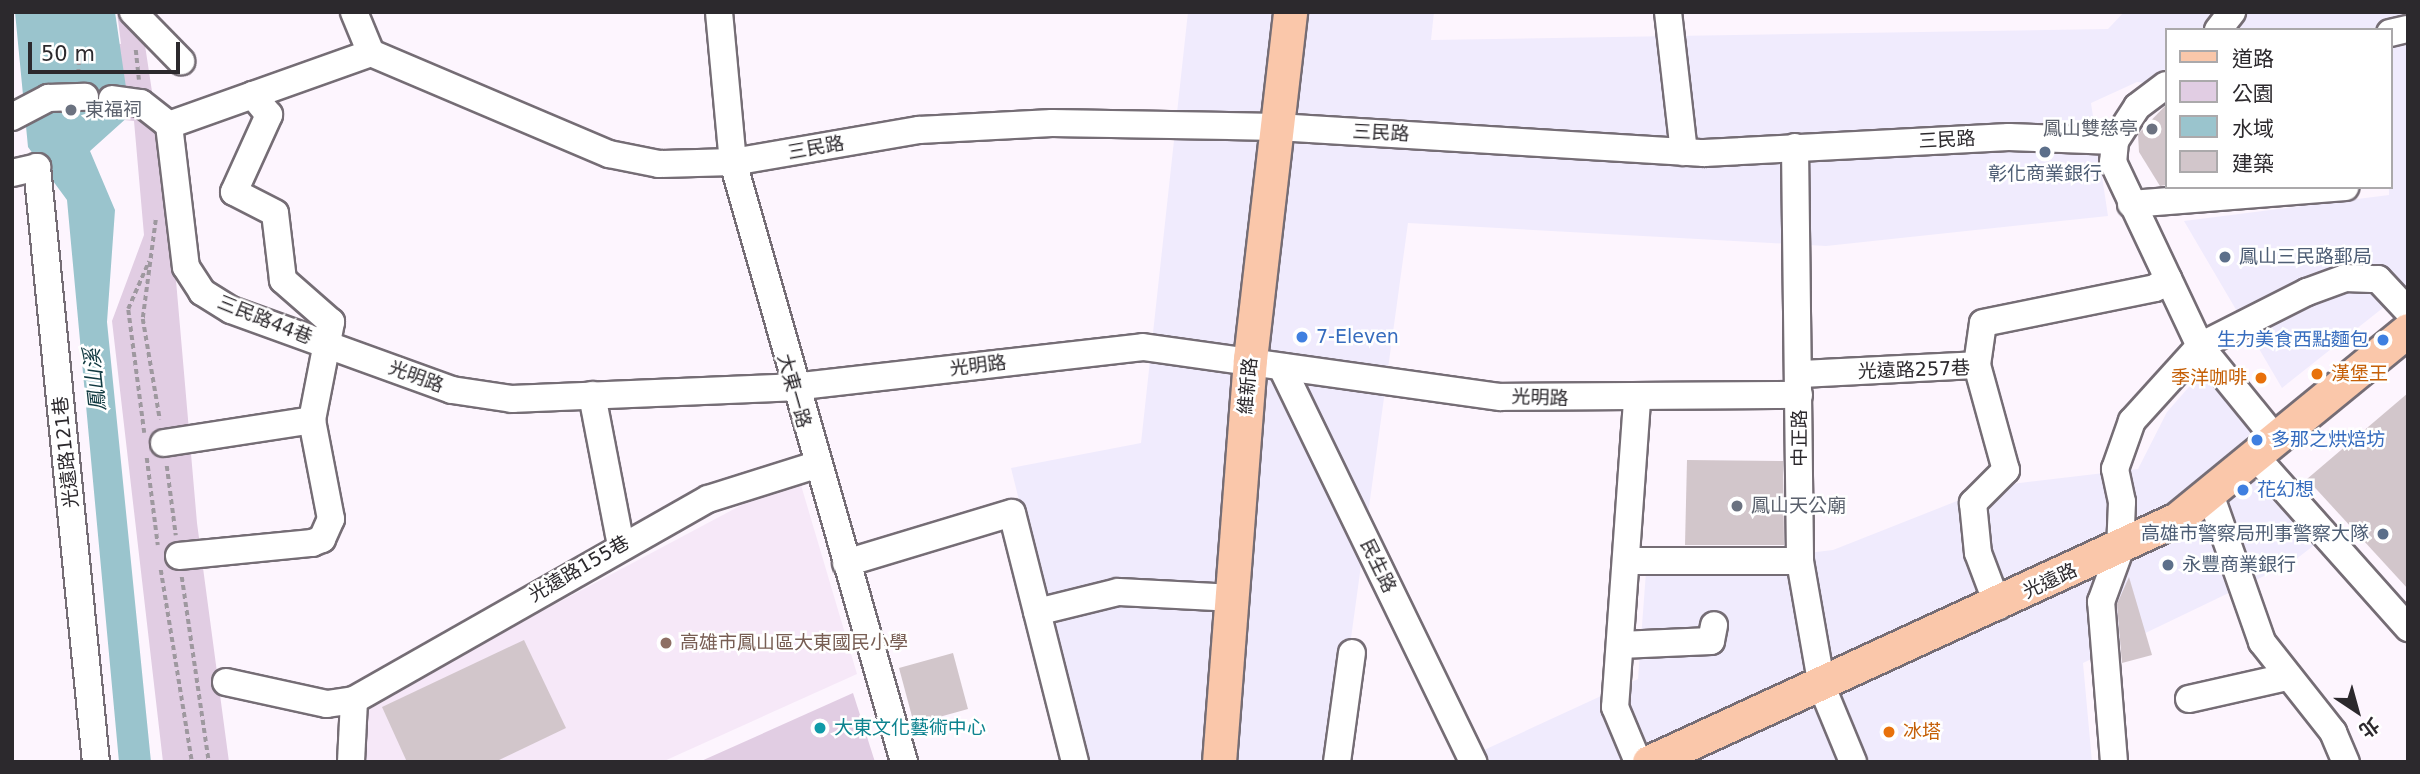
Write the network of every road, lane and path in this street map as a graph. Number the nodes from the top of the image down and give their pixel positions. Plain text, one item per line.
1 (355, 12) edge
2 (719, 12) edge
3 (1290, 12) edge
4 (1668, 12) edge
5 (2232, 12) edge
6 (133, 15) edge
7 (2220, 28) edge
8 (371, 53) junction
9 (181, 61) dead end
10 (2162, 93) edge
11 (253, 94) junction
12 (85, 97) dead end
13 (129, 101) joint
14 (12, 117) edge
15 (169, 125) junction
16 (1277, 127) junction
17 (2115, 141) junction
18 (1795, 147) junction
19 (1684, 152) junction
20 (733, 162) junction
21 (12, 173) edge
22 (2321, 189) edge
23 (2131, 204) junction
24 (151, 256) dead end
25 (2168, 279) junction
26 (2408, 311) edge
27 (2408, 330) edge
28 (324, 344) junction
29 (2200, 346) junction
30 (1250, 359) junction
31 (1977, 365) junction
32 (1283, 370) junction
33 (1800, 385) junction
34 (793, 387) junction
35 (592, 395) junction
36 (1637, 401) junction
37 (312, 420) junction
38 (164, 443) dead end
39 (2264, 447) junction
40 (816, 465) junction
41 (2210, 494) junction
42 (621, 545) junction
43 (2120, 550) junction
44 (179, 556) dead end
45 (1626, 561) junction
46 (1800, 561) junction
47 (846, 563) junction
48 (1231, 598) junction
49 (1998, 606) junction
50 (1037, 612) junction
51 (1714, 625) dead end
52 (2408, 628) edge
53 (1620, 645) junction
54 (1352, 653) dead end
55 (2287, 677) junction
56 (226, 682) dead end
57 (1822, 687) junction
58 (2189, 699) dead end
59 (354, 700) junction
60 (96, 762) edge
61 (192, 762) edge
62 (351, 762) edge
63 (904, 762) edge
64 (1074, 762) edge
65 (1219, 762) edge
66 (1338, 762) edge
67 (1473, 762) edge
68 (1638, 762) edge
69 (1649, 762) edge
70 (1853, 762) edge
71 (2114, 762) edge
72 (2346, 762) edge

1 - 8 street
2 - 20 street, 大東一路
3 - 16 main road, 維新路
4 - 19 street
5 - 7 street
6 - 9 street
6 - 13 path
8 - 11 street
8 - 20 street, 三民路
10 - 17 street
11 - 15 street
11 - 28 street, 三民路44巷
12 - 14 street
13 - 15 street
15 - 28 street, 三民路44巷
16 - 19 street, 三民路
16 - 20 street, 三民路
16 - 30 main road, 維新路
17 - 18 street, 三民路
17 - 23 street
18 - 19 street, 三民路
18 - 33 street, 中正路
20 - 34 street, 大東一路
21 - 60 street, 光遠路121巷
22 - 23 street
23 - 25 street
24 - 61 path
25 - 29 street
25 - 31 street
26 - 29 street
27 - 39 main road, 光遠路
28 - 35 street, 光明路
28 - 37 street
29 - 39 street
29 - 43 street
30 - 32 street, 光明路
30 - 34 street, 光明路
30 - 48 main road, 維新路
31 - 33 street, 光遠路257巷
31 - 49 street, 光遠路257巷
32 - 36 street, 光明路
32 - 67 street, 民生路
33 - 36 street, 光明路
33 - 46 street, 中正路
34 - 35 street, 光明路
34 - 40 street, 大東一路
35 - 42 street
36 - 45 street
37 - 38 street
37 - 44 street
39 - 41 main road, 光遠路
39 - 52 street
40 - 42 street, 光遠路155巷
40 - 47 street, 大東一路
41 - 43 main road, 光遠路
41 - 55 street
42 - 59 street, 光遠路155巷
43 - 49 main road, 光遠路
43 - 71 street
45 - 46 street
45 - 53 street
46 - 57 street, 中正路
47 - 50 street
47 - 63 street, 大東一路
48 - 50 street
48 - 65 main road, 維新路
49 - 57 main road, 光遠路
50 - 64 street
51 - 53 street
53 - 68 street
54 - 66 street
55 - 58 street
55 - 72 street
56 - 59 street, 光遠路155巷
57 - 69 main road, 光遠路
57 - 70 street, 中正路
59 - 62 street

